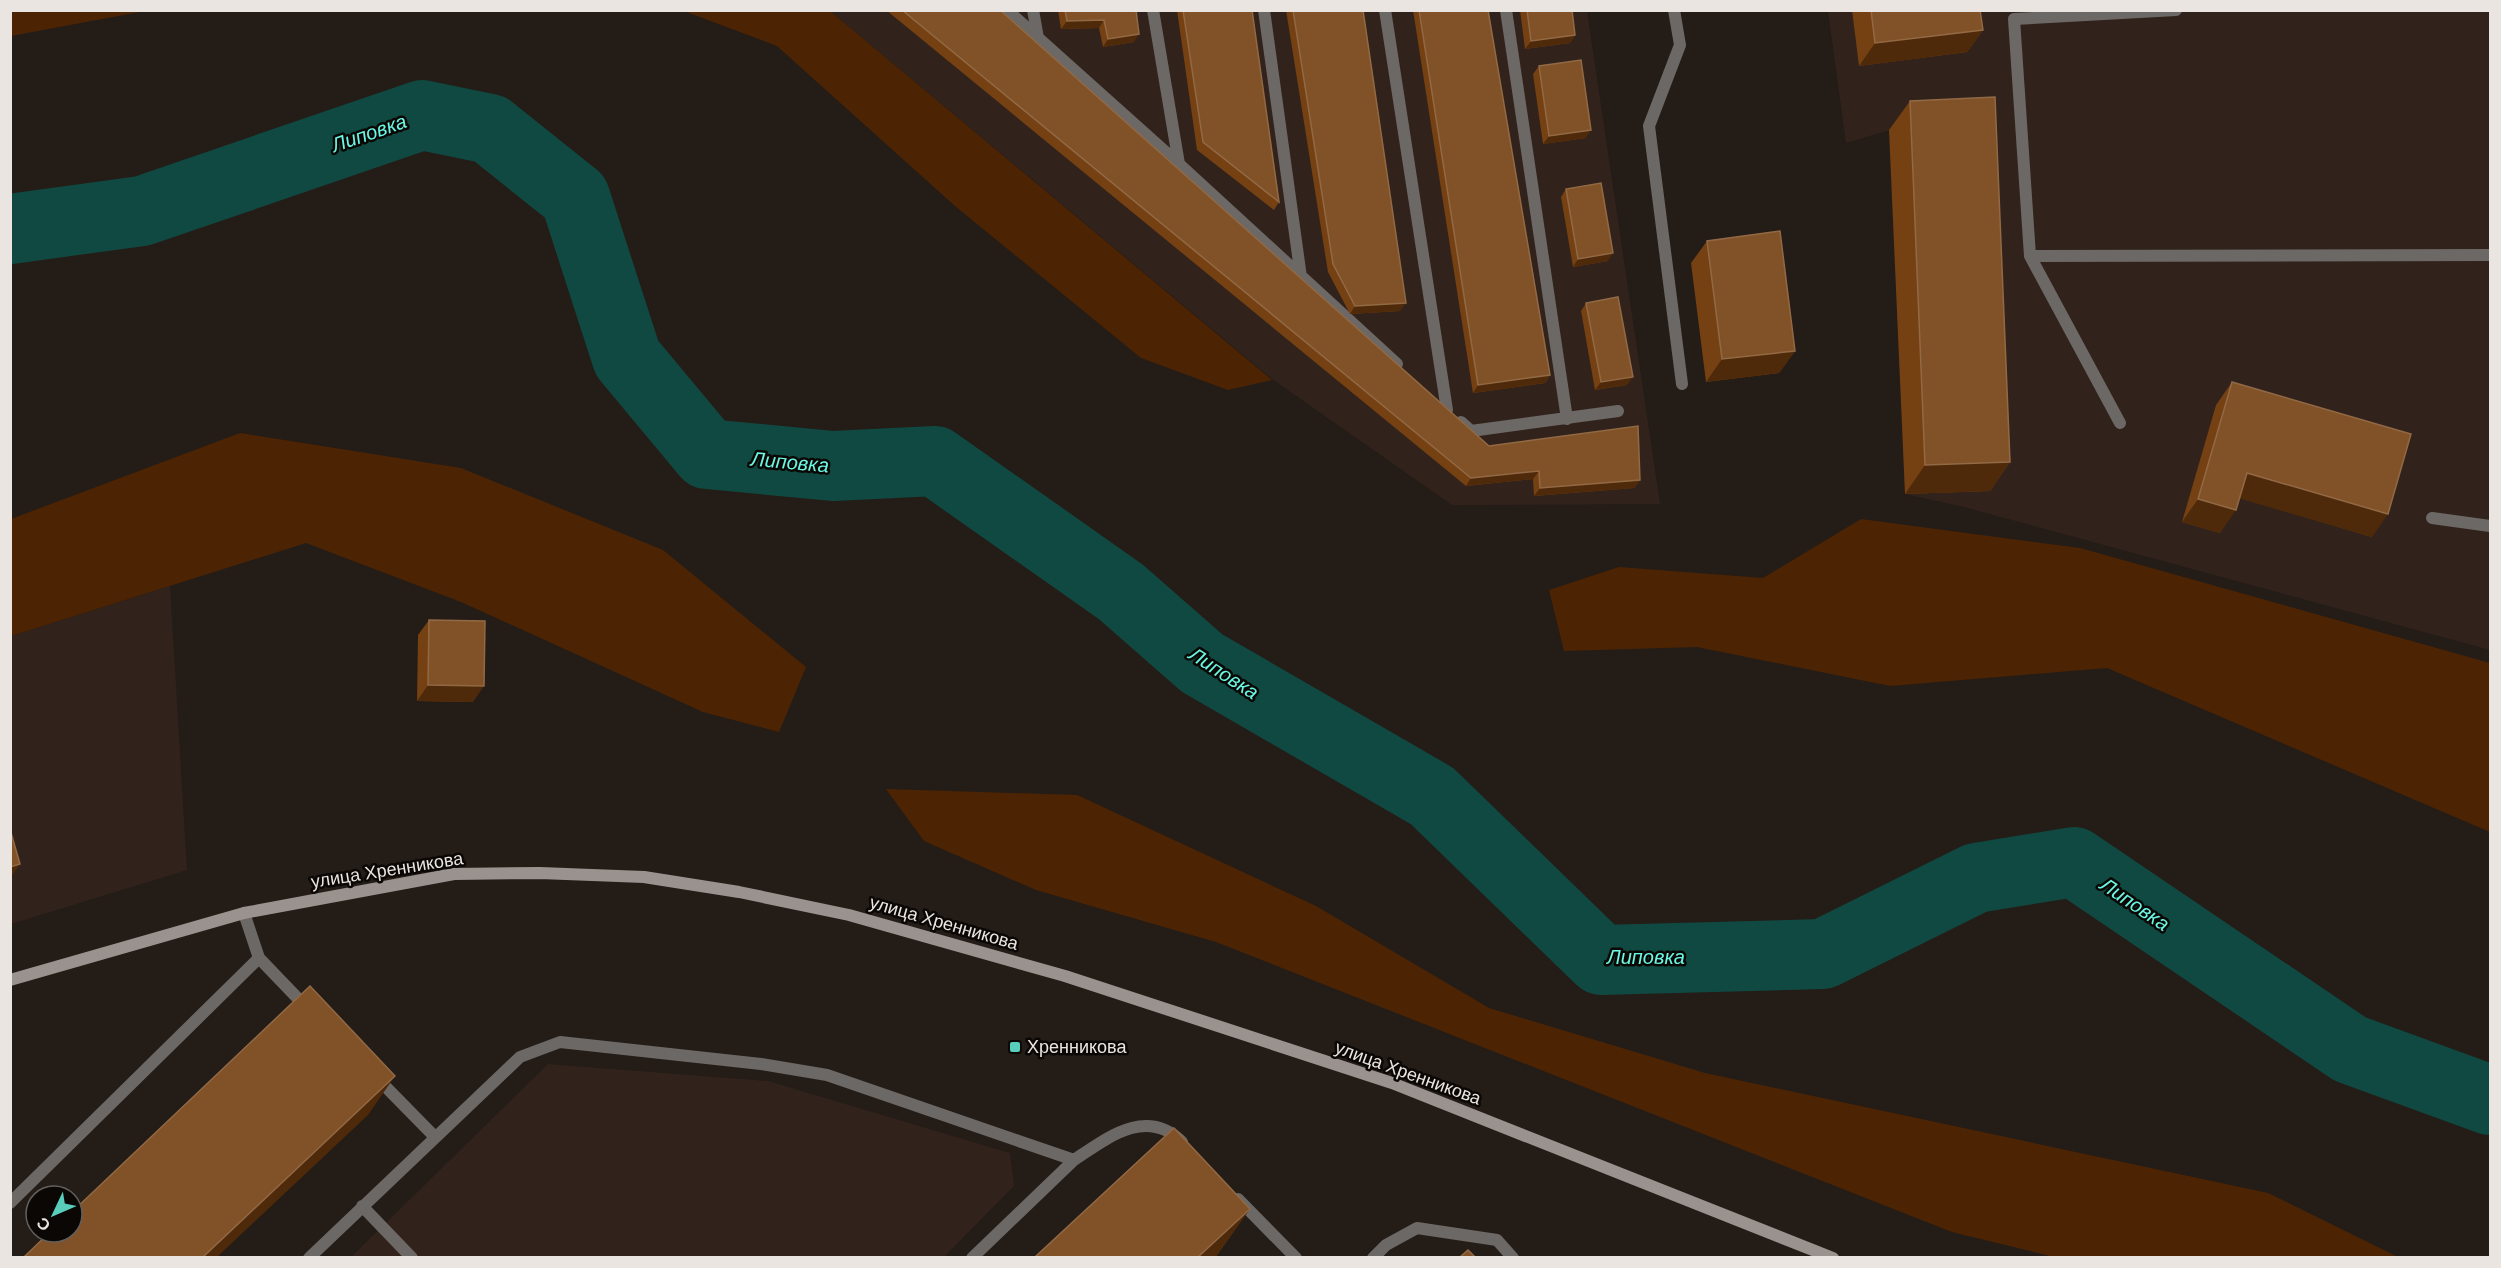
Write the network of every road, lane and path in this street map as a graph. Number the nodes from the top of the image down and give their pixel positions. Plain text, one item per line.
1 (1007, 10) edge
2 (1033, 10) edge
3 (1153, 10) edge
4 (1264, 10) edge
5 (1385, 10) edge
6 (1506, 10) edge
7 (1674, 10) edge
8 (2176, 10) edge
9 (1038, 38) junction
10 (1179, 164) junction
11 (2490, 255) edge
12 (2030, 256) junction
13 (1301, 277) junction
14 (1404, 370) edge
15 (1682, 384) dead end
16 (1430, 394) edge
17 (1447, 410) junction
18 (1618, 411) dead end
19 (1567, 418) junction
20 (2120, 423) dead end
21 (2432, 518) dead end
22 (2490, 526) edge
23 (244, 913) junction
24 (259, 958) junction
25 (10, 980) edge
26 (317, 1018) edge
27 (368, 1069) edge
28 (435, 1137) junction
29 (1190, 1151) edge
30 (1074, 1160) junction
31 (1231, 1192) edge
32 (10, 1203) edge
33 (363, 1206) junction
34 (309, 1257) edge
35 (412, 1257) edge
36 (972, 1257) edge
37 (1296, 1257) edge
38 (1373, 1257) edge
39 (1513, 1257) edge
40 (1833, 1257) edge

1 - 9 lane
2 - 9 lane
3 - 10 lane
4 - 13 lane
5 - 17 lane
6 - 19 lane
7 - 15 lane
8 - 12 lane
9 - 10 lane
10 - 13 lane
11 - 12 lane
12 - 20 lane
13 - 14 lane
16 - 17 lane
17 - 19 lane
18 - 19 lane
21 - 22 lane
23 - 24 lane
23 - 25 street, улица Хренникова
23 - 40 street, улица Хренникова
24 - 26 lane
24 - 32 lane
27 - 28 lane
28 - 30 lane
28 - 33 lane
29 - 30 lane
30 - 36 lane
31 - 37 lane
33 - 34 lane
33 - 35 lane
38 - 39 lane

